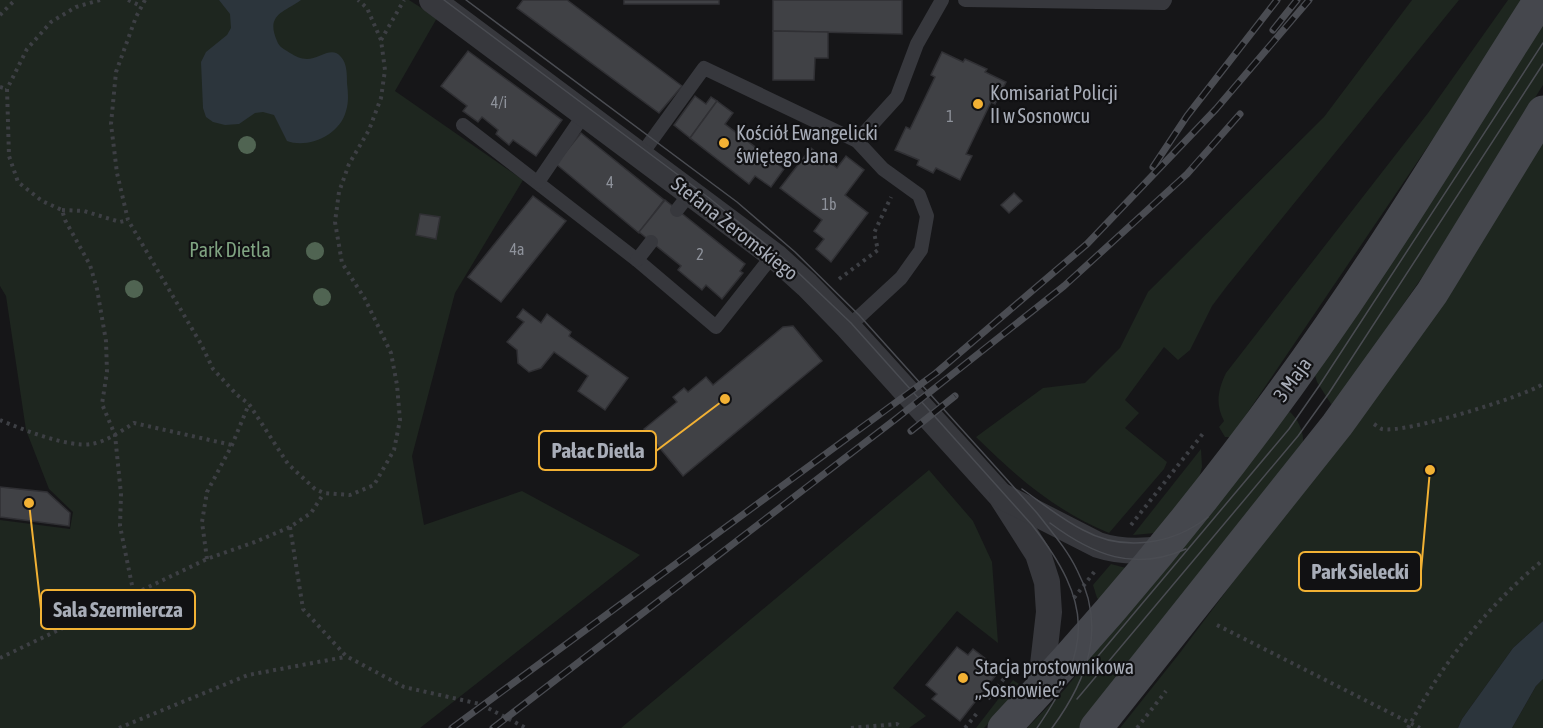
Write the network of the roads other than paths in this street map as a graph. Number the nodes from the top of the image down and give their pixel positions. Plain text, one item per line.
1 (432, 0) edge
2 (942, 0) edge
3 (966, 0) edge
4 (1165, 0) edge
5 (1540, 0) edge
6 (1543, 112) edge
7 (585, 113) junction
8 (463, 124) dead end
9 (857, 141) junction
10 (641, 155) junction
11 (538, 182) junction
12 (651, 242) dead end
13 (773, 255) junction
14 (637, 260) junction
15 (848, 327) junction
16 (1001, 496) junction
17 (1161, 549) junction
18 (1040, 690) junction
19 (990, 714) edge
20 (1096, 728) edge

1 - 7 street, Stefana Żeromskiego
2 - 9 lane
3 - 4 lane
5 - 17 main road, 3 Maja
6 - 20 main road
7 - 10 street, Stefana Żeromskiego
7 - 11 lane
8 - 11 lane
9 - 10 lane
9 - 15 lane
10 - 13 street, Stefana Żeromskiego
11 - 14 lane
12 - 14 lane
13 - 14 lane
13 - 15 street, Stefana Żeromskiego
15 - 16 street, Stefana Żeromskiego
16 - 17 street, Stefana Żeromskiego
16 - 18 street, Stefana Żeromskiego
17 - 18 main road, 3 Maja
18 - 19 main road, 3 Maja

